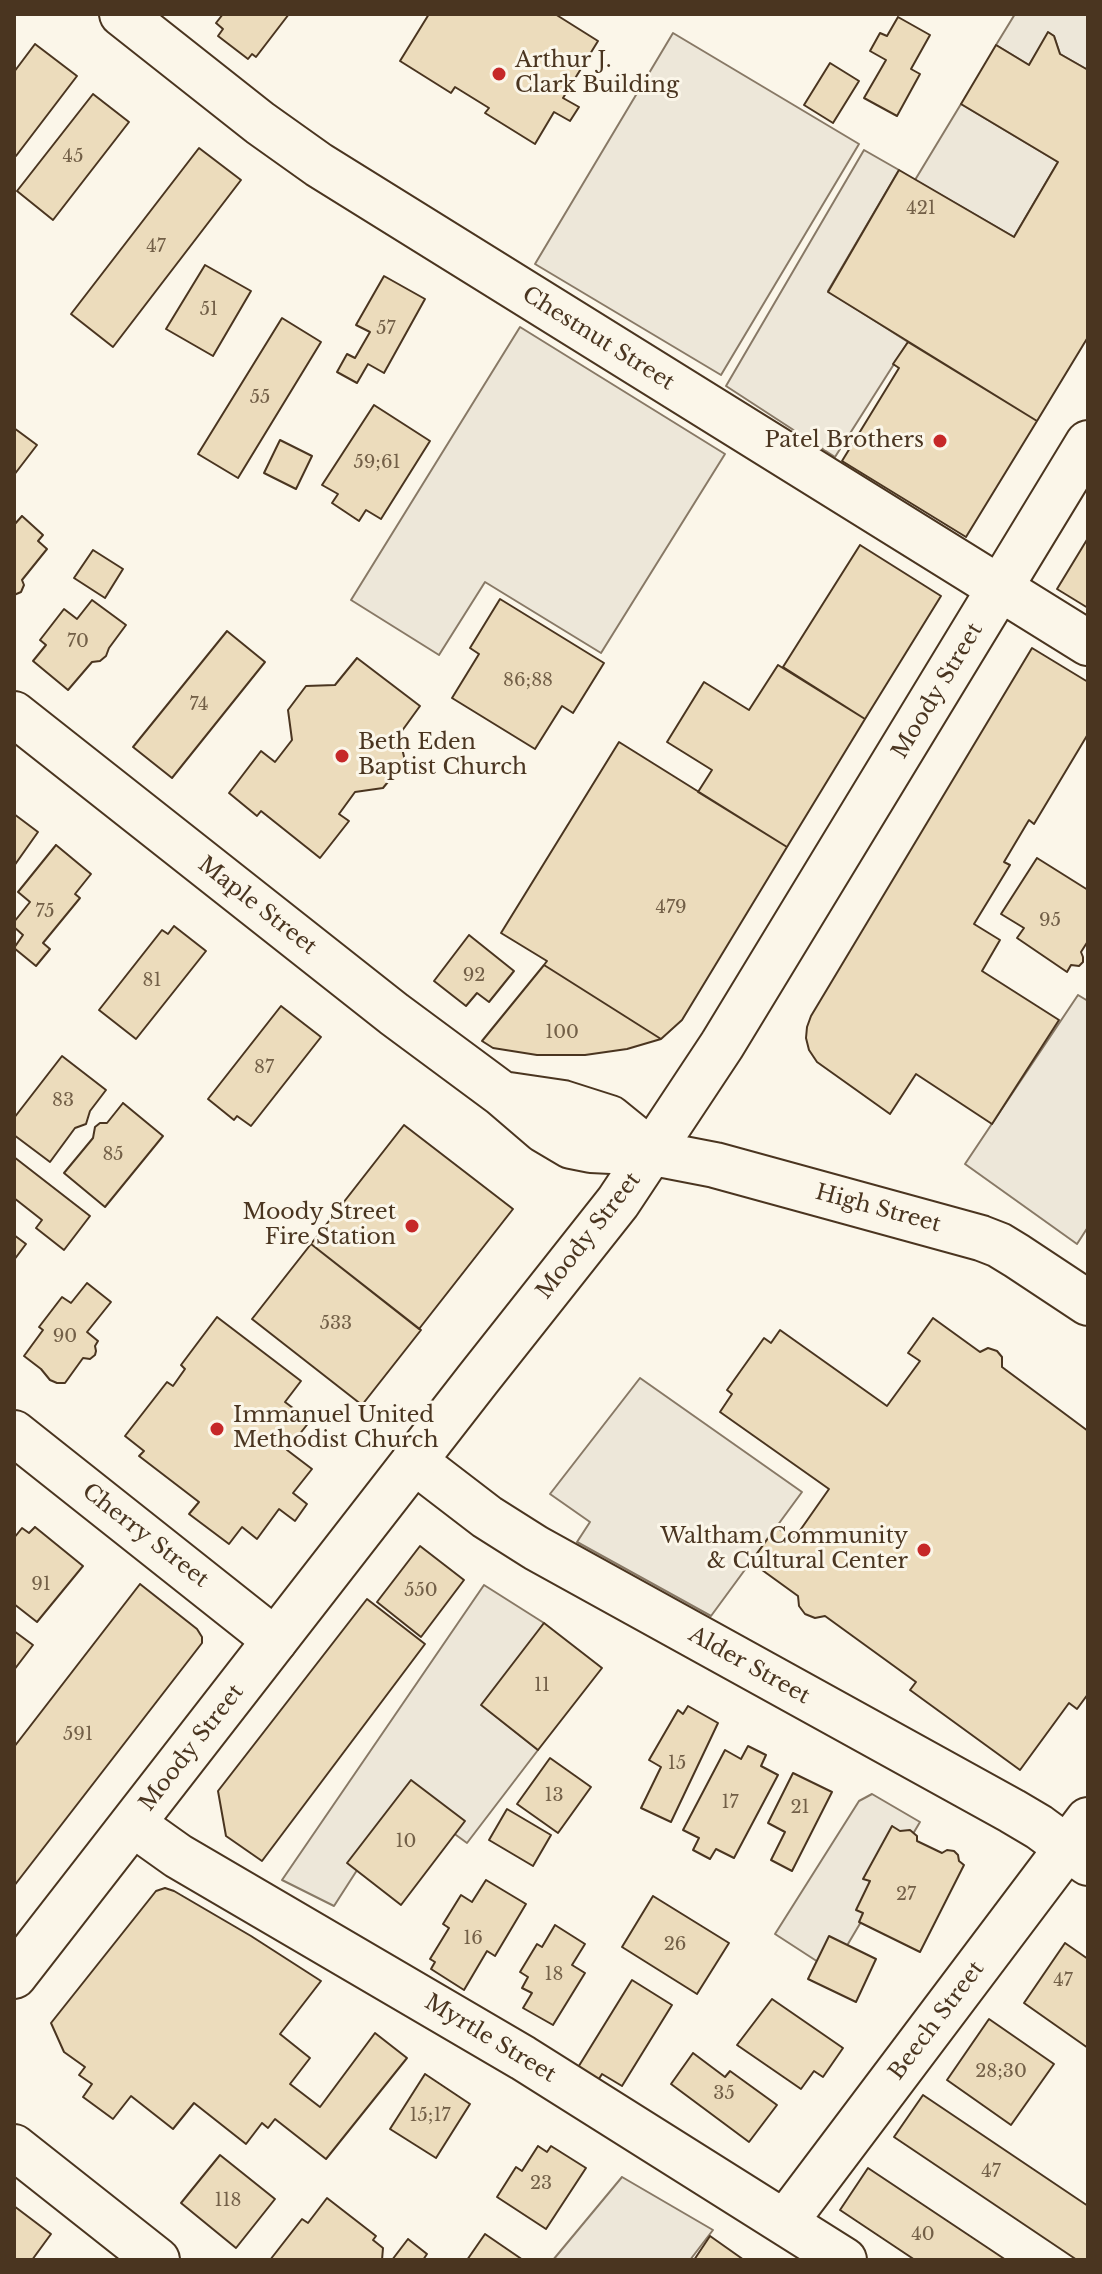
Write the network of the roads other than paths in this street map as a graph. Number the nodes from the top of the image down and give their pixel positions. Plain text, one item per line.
1 (122, 14) edge
2 (1088, 443) edge
3 (1000, 588) junction
4 (1088, 643) edge
5 (14, 714) edge
6 (653, 1153) junction
7 (1088, 1303) edge
8 (14, 1433) edge
9 (414, 1461) junction
10 (275, 1640) junction
11 (133, 1824) junction
12 (1081, 1844) edge
13 (14, 1976) edge
14 (14, 2147) edge
15 (785, 2222) junction
16 (157, 2260) edge
17 (844, 2260) edge

1 - 3 street, Chestnut Street
2 - 3 street, Moody Street
3 - 4 street, Chestnut Street
3 - 6 street, Moody Street
5 - 6 street, Maple Street
6 - 7 street, High Street
6 - 9 street, Moody Street
8 - 10 street, Cherry Street
9 - 10 street, Moody Street
9 - 12 street, Alder Street
10 - 11 street, Moody Street
11 - 13 street, Moody Street
11 - 15 street, Myrtle Street
12 - 15 street, Beech Street
14 - 16 street
15 - 17 street, Myrtle Street

